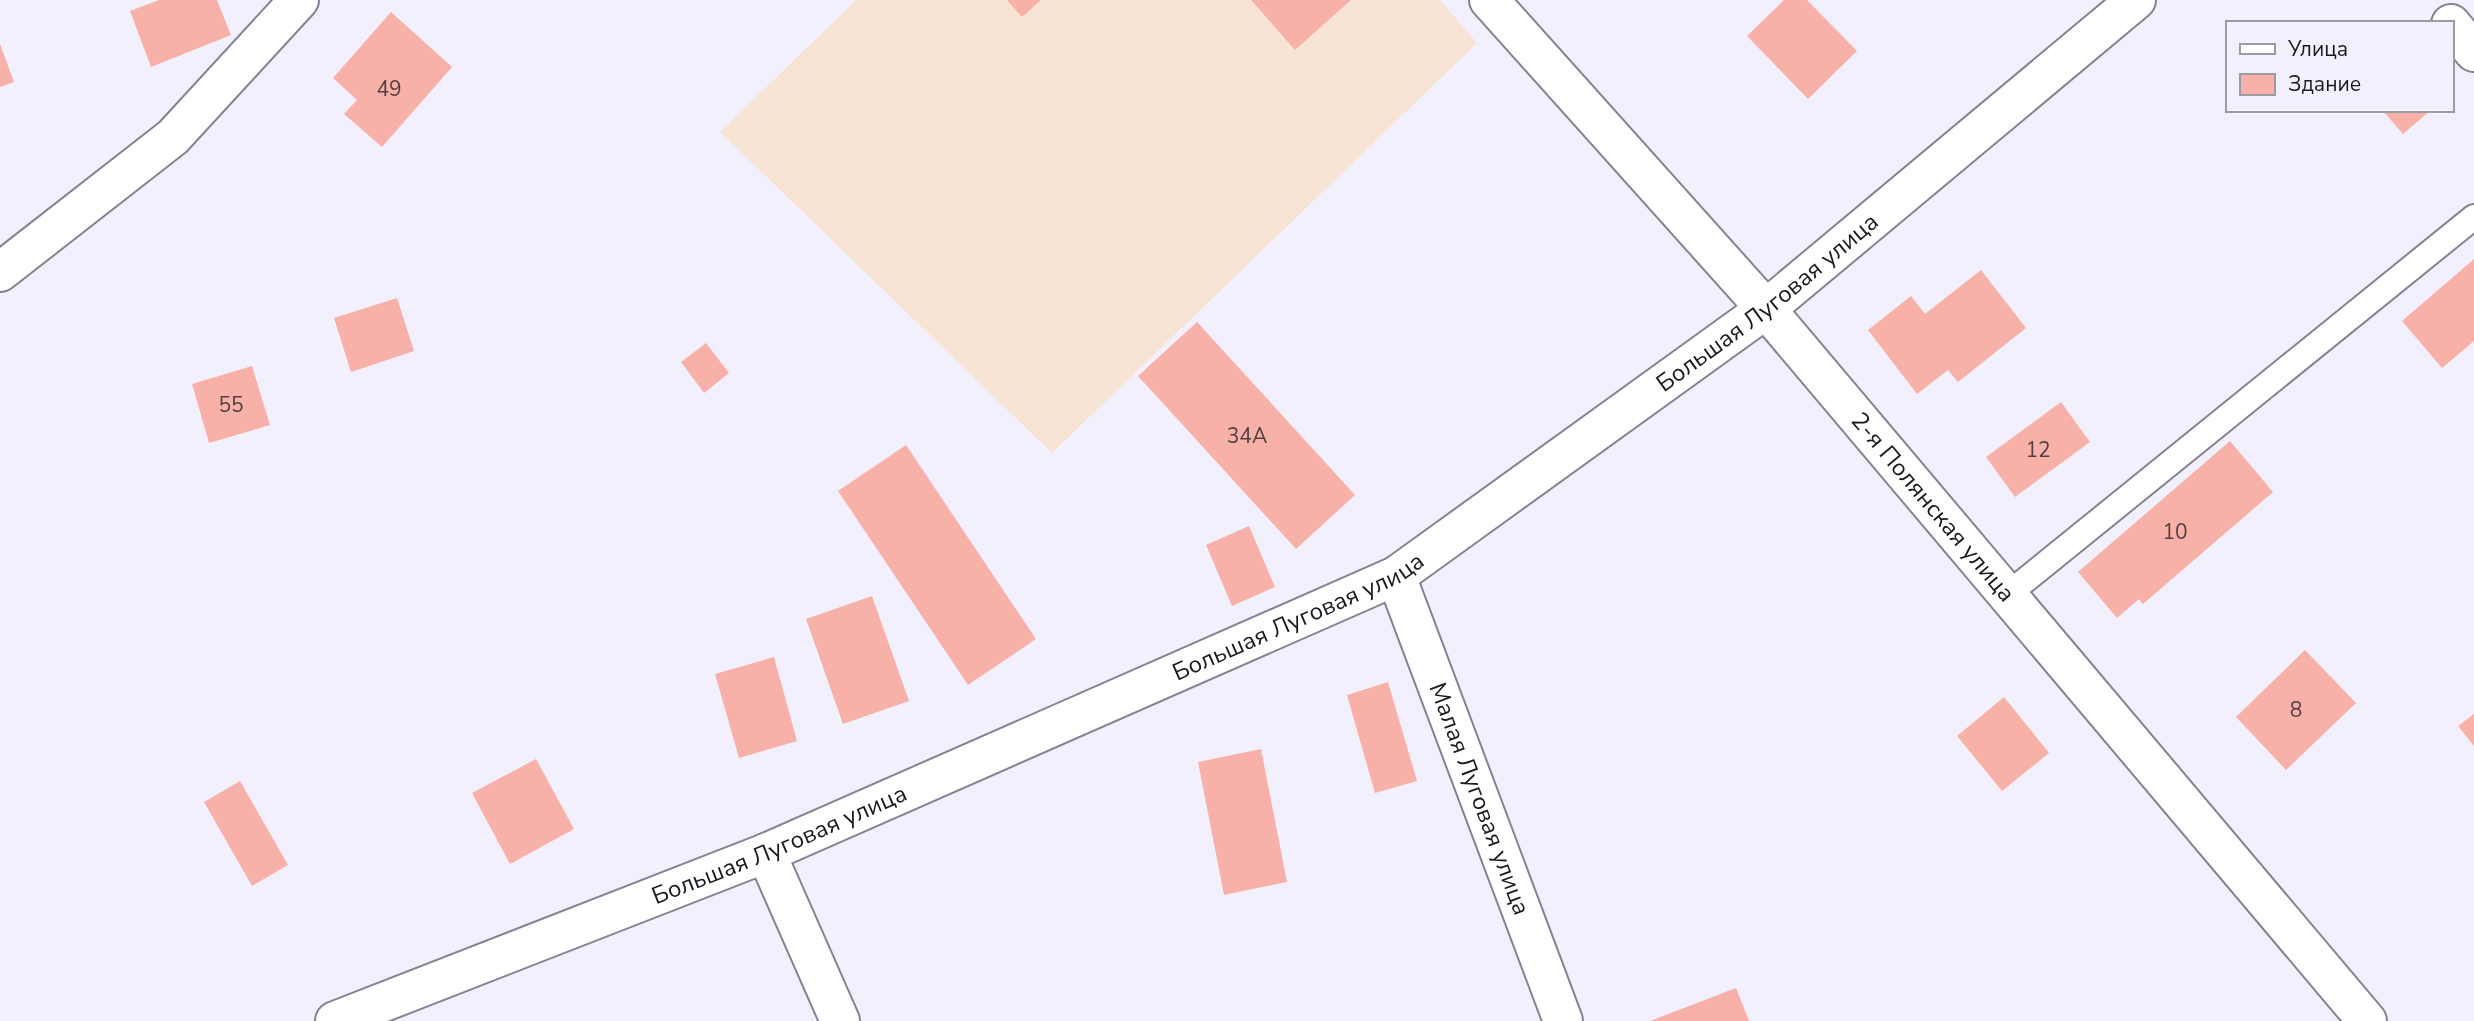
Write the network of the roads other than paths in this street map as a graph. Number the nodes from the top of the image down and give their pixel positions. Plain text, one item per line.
1 (299, 0) edge
2 (1489, 0) edge
3 (2136, 0) edge
4 (2432, 0) edge
5 (2449, 21) edge
6 (2453, 26) edge
7 (2474, 52) edge
8 (2474, 217) edge
9 (0, 272) edge
10 (1766, 309) junction
11 (1396, 576) junction
12 (2007, 595) junction
13 (766, 853) junction
14 (335, 1021) edge
15 (840, 1021) edge
16 (1563, 1021) edge
17 (2367, 1021) edge

1 - 9 street
2 - 10 street, 2-я Полянская улица
3 - 10 street, Большая Луговая улица
4 - 5 street
6 - 7 street
8 - 12 lane
10 - 11 street, Большая Луговая улица
10 - 12 street, 2-я Полянская улица
11 - 13 street, Большая Луговая улица
11 - 16 street, Малая Луговая улица
12 - 17 street, 2-я Полянская улица
13 - 14 street, Большая Луговая улица
13 - 15 street

